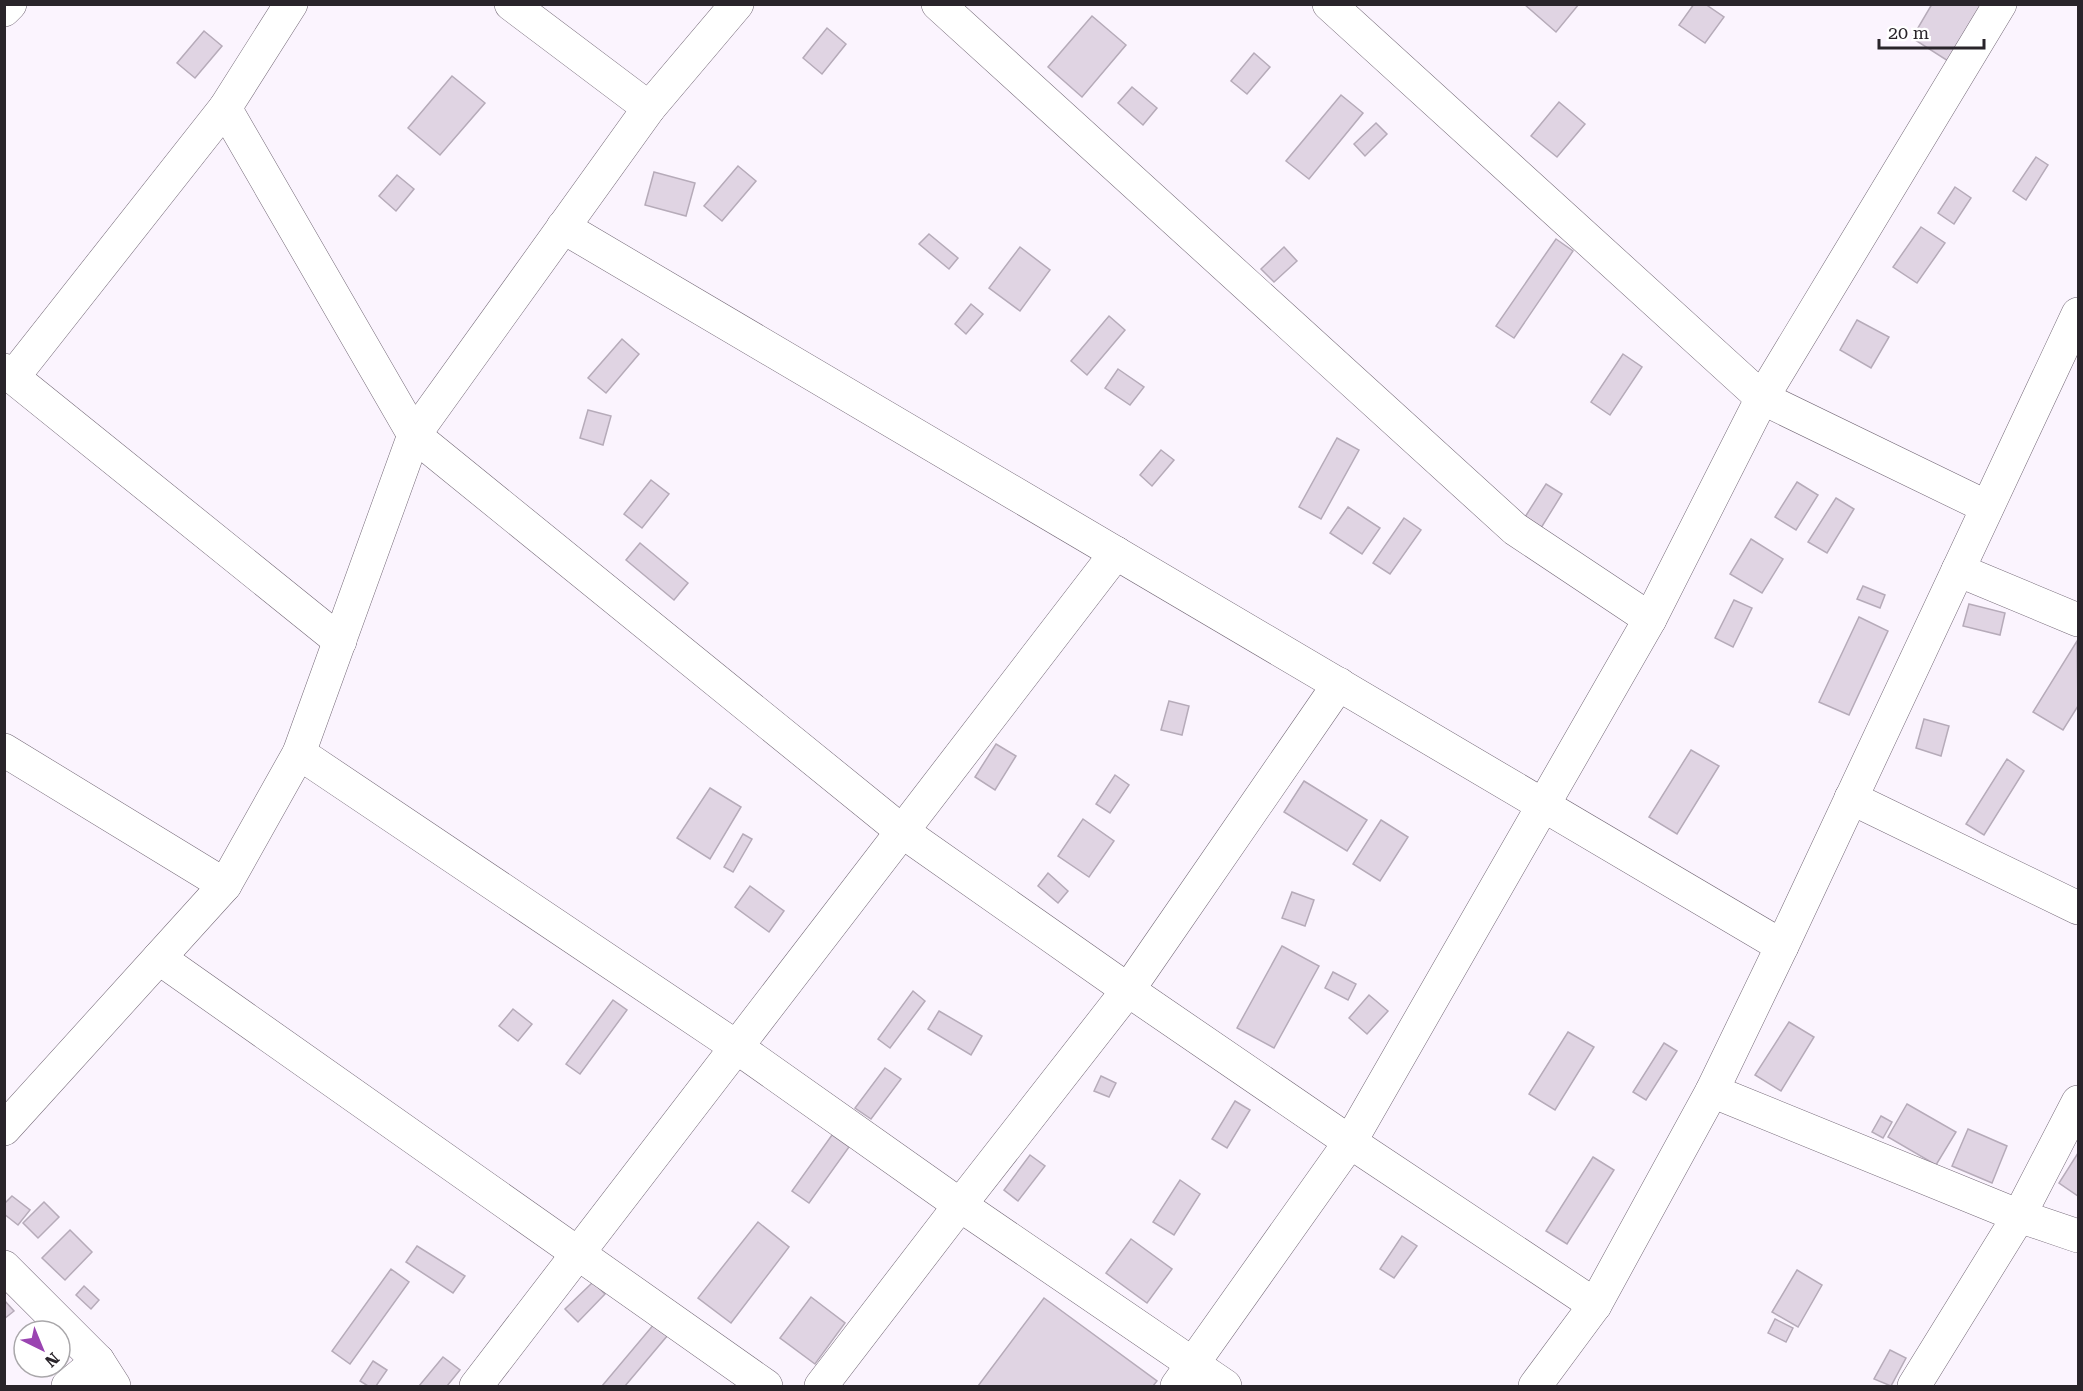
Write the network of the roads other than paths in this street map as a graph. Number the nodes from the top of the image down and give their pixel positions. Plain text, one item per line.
1 (10, 4) edge
2 (291, 4) edge
3 (511, 4) edge
4 (737, 4) edge
5 (938, 4) edge
6 (1329, 4) edge
7 (2000, 4) edge
8 (4, 10) edge
9 (225, 108) junction
10 (649, 108) junction
11 (563, 227) junction
12 (2079, 314) edge
13 (9, 374) edge
14 (1762, 398) junction
15 (414, 435) junction
16 (1987, 507) junction
17 (1116, 553) junction
18 (1958, 570) junction
19 (1650, 619) junction
20 (2079, 620) edge
21 (340, 641) junction
22 (1339, 684) junction
23 (4, 750) edge
24 (299, 753) junction
25 (1851, 798) junction
26 (1542, 805) junction
27 (903, 832) junction
28 (225, 885) junction
29 (2079, 908) edge
30 (1782, 946) junction
31 (159, 958) junction
32 (1128, 990) junction
33 (738, 1048) junction
34 (1712, 1091) junction
35 (2079, 1102) edge
36 (4, 1129) edge
37 (1350, 1142) junction
38 (960, 1205) junction
39 (2019, 1216) junction
40 (2079, 1236) edge
41 (579, 1254) junction
42 (4, 1267) edge
43 (1595, 1305) junction
44 (106, 1374) edge
45 (1185, 1376) edge
46 (68, 1386) edge
47 (476, 1386) edge
48 (766, 1386) edge
49 (821, 1386) edge
50 (1225, 1386) edge
51 (1535, 1386) edge
52 (1914, 1386) edge

1 - 8 street
2 - 9 street
3 - 10 street
4 - 10 street
5 - 19 street
6 - 14 street
7 - 14 street
9 - 13 street
9 - 15 street
10 - 11 street
11 - 15 street
11 - 17 street
12 - 16 street
13 - 21 street
14 - 16 street
14 - 19 street
15 - 21 street
15 - 27 street
16 - 18 street
17 - 22 street
17 - 27 street
18 - 20 street
18 - 25 street
19 - 26 street
21 - 24 street
22 - 26 street
22 - 32 street
23 - 28 street
24 - 28 street
24 - 33 street
25 - 29 street
25 - 30 street
26 - 30 street
26 - 37 street
27 - 32 street
27 - 33 street
28 - 31 street
30 - 34 street
31 - 36 street
31 - 41 street
32 - 37 street
32 - 38 street
33 - 38 street
33 - 41 street
34 - 39 street
34 - 43 street
35 - 39 street
37 - 43 street
37 - 45 street
38 - 45 street
38 - 49 street
39 - 40 street
39 - 52 street
41 - 47 street
41 - 48 street
42 - 44 street
43 - 51 street
44 - 46 street
45 - 50 street

